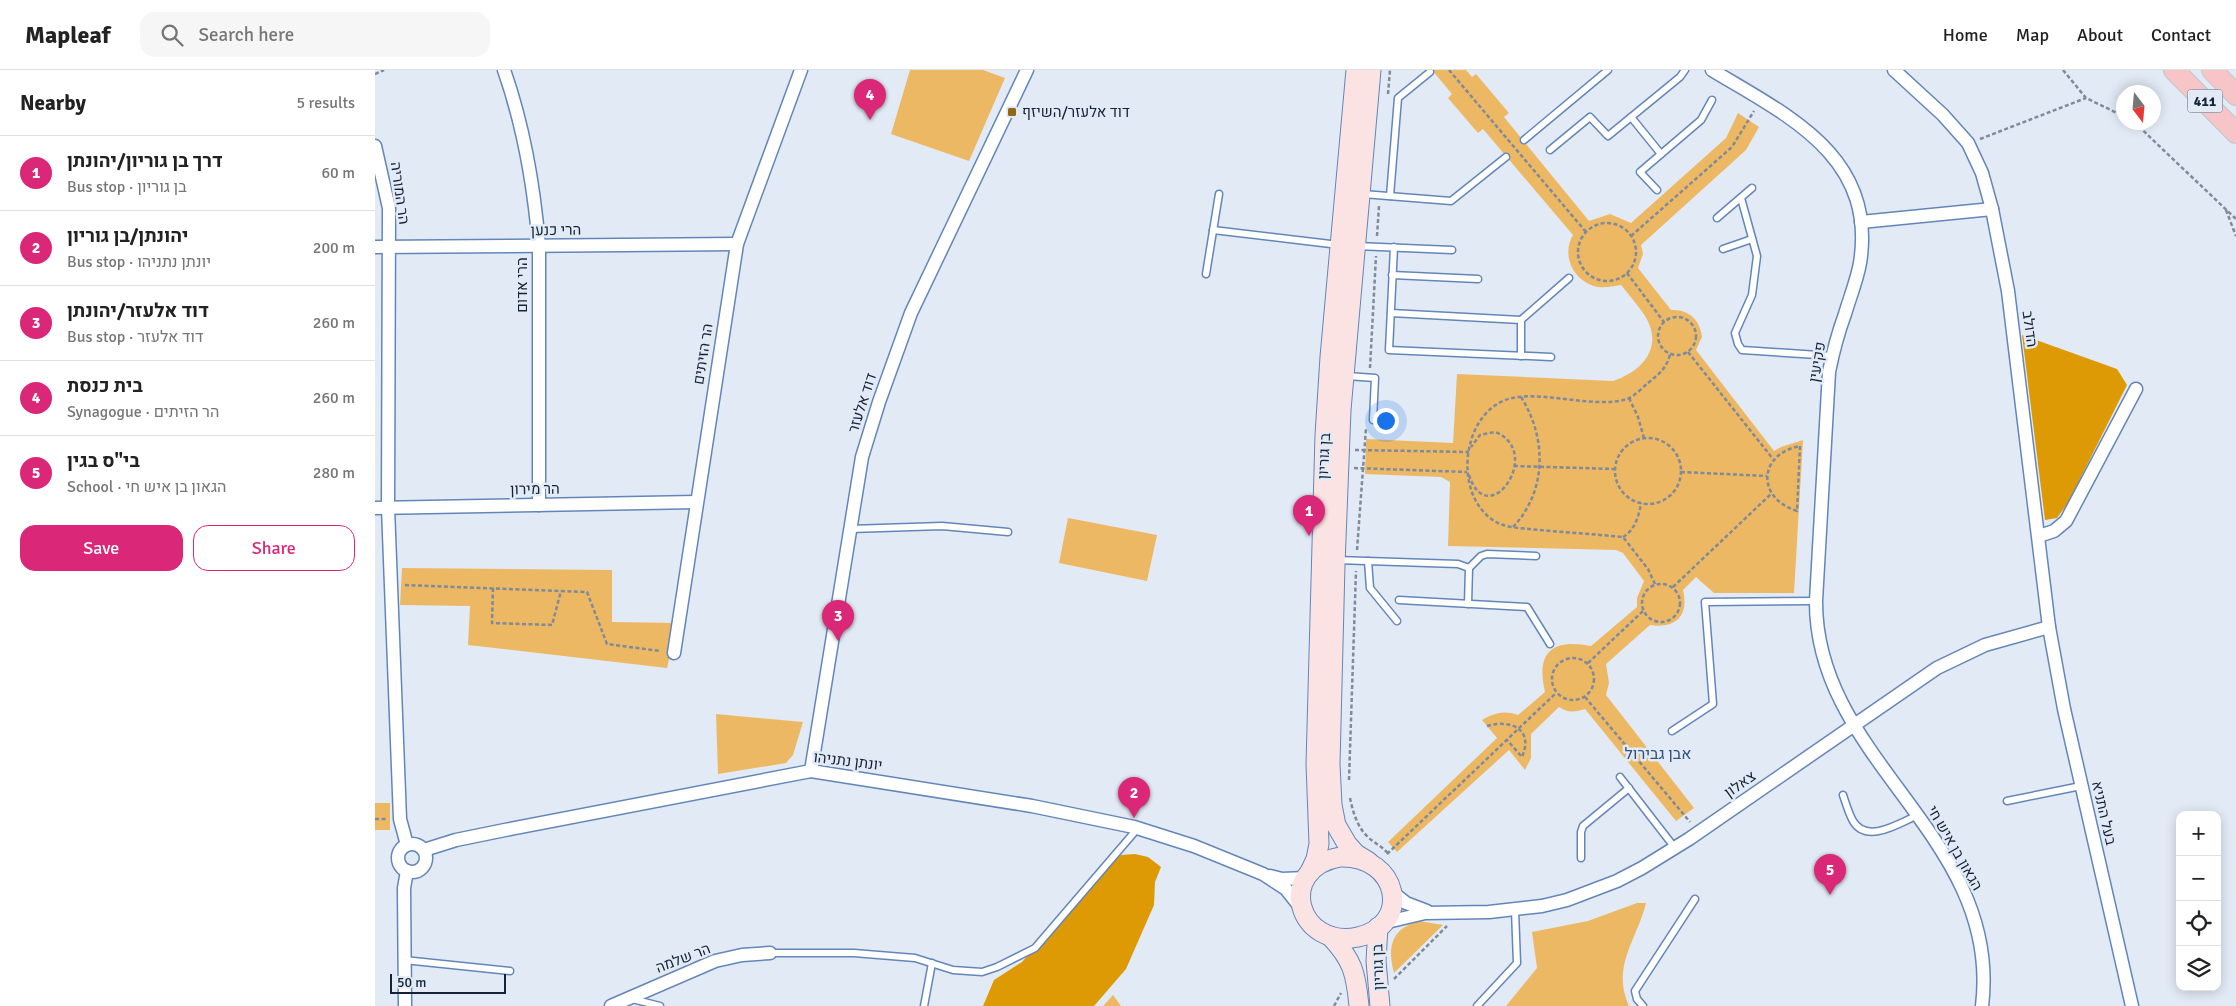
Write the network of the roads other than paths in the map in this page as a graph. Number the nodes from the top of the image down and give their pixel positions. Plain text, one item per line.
1 (504, 70) edge
2 (801, 70) edge
3 (1027, 70) edge
4 (1356, 70) edge
5 (1371, 70) edge
6 (1608, 70) edge
7 (1685, 70) edge
8 (1894, 70) edge
9 (2174, 70) edge
10 (2212, 70) edge
11 (1718, 71) edge
12 (1430, 72) dead end
13 (2236, 95) edge
14 (1712, 100) dead end
15 (1631, 117) junction
16 (2236, 133) edge
17 (1524, 140) dead end
18 (375, 146) edge
19 (1550, 150) dead end
20 (1661, 154) junction
21 (1505, 157) dead end
22 (1752, 188) dead end
23 (1657, 190) dead end
24 (1219, 194) dead end
25 (1360, 194) junction
26 (1389, 196) junction
27 (1741, 198) junction
28 (1992, 209) junction
29 (1717, 218) dead end
30 (1861, 222) junction
31 (1213, 230) junction
32 (1752, 239) junction
33 (737, 244) junction
34 (1348, 245) junction
35 (539, 246) junction
36 (375, 247) edge
37 (390, 247) junction
38 (1394, 247) junction
39 (1723, 249) dead end
40 (1452, 250) dead end
41 (1206, 274) dead end
42 (1392, 275) junction
43 (1569, 278) dead end
44 (1478, 279) dead end
45 (1391, 313) junction
46 (1521, 320) junction
47 (1521, 356) junction
48 (1833, 356) junction
49 (1551, 357) dead end
50 (1343, 376) junction
51 (2137, 389) dead end
52 (1370, 422) road end
53 (695, 502) junction
54 (539, 505) junction
55 (381, 508) edge
56 (850, 529) junction
57 (1008, 532) dead end
58 (2039, 536) junction
59 (1536, 556) dead end
60 (1335, 560) junction
61 (1368, 561) junction
62 (1469, 568) junction
63 (1399, 600) dead end
64 (1817, 601) junction
65 (1468, 604) junction
66 (1397, 621) dead end
67 (2049, 627) junction
68 (1550, 644) dead end
69 (674, 653) road end
70 (1852, 726) junction
71 (1672, 731) dead end
72 (811, 771) junction
73 (1620, 777) dead end
74 (2081, 786) junction
75 (1629, 788) junction
76 (1843, 795) dead end
77 (2007, 801) dead end
78 (1918, 815) junction
79 (1138, 828) junction
80 (407, 845) junction
81 (1675, 848) junction
82 (424, 850) junction
83 (1581, 858) dead end
84 (1380, 860) junction
85 (407, 871) junction
86 (1263, 874) junction
87 (1308, 875) junction
88 (1392, 892) junction
89 (1695, 899) dead end
90 (1302, 909) junction
91 (1515, 910) junction
92 (1430, 912) junction
93 (1380, 925) junction
94 (1330, 936) junction
95 (770, 953) joint
96 (404, 960) junction
97 (932, 964) junction
98 (510, 971) dead end
99 (629, 998) junction
100 (1380, 1000) edge
101 (405, 1006) edge
102 (611, 1006) edge
103 (660, 1006) edge
104 (925, 1006) edge
105 (1359, 1006) edge
106 (1477, 1006) edge
107 (1643, 1006) edge
108 (1982, 1006) edge
109 (2132, 1006) edge

1 - 35 street, הרי אדום
2 - 33 street, הר הזיתים
3 - 56 street, דוד אלעזר
4 - 34 street, בן גוריון
5 - 25 street, בן גוריון
6 - 17 lane
7 - 15 lane
8 - 28 street, הדולב
9 - 16 main road, 411
10 - 13 main road, 411
11 - 30 street, פקיעין
12 - 26 lane
14 - 20 lane
15 - 19 lane
15 - 20 lane
18 - 37 street, הר המוריה
20 - 23 lane
21 - 26 lane
22 - 27 lane
24 - 31 lane
25 - 26 lane
25 - 34 street, בן גוריון
27 - 29 lane
27 - 32 lane
28 - 30 street
28 - 58 street, הדולב
30 - 48 street, פקיעין
31 - 34 lane
31 - 41 lane
32 - 39 lane
32 - 48 lane
33 - 35 street, הרי כנען
33 - 53 street, הר הזיתים
34 - 38 lane
34 - 50 street, בן גוריון
34 - 87 street, בן גוריון
35 - 37 street, הרי כנען
35 - 54 street, הרי אדום
36 - 37 street, הרי כנען
37 - 55 street, הר המוריה
38 - 40 lane
38 - 42 lane
42 - 44 lane
42 - 45 lane
43 - 46 lane
45 - 46 lane
45 - 47 lane
46 - 47 lane
47 - 49 lane
48 - 64 street, פקיעין
50 - 52 lane
50 - 60 street, בן גוריון
51 - 58 street
53 - 54 street, הר מירון
53 - 69 street, הר הזיתים
54 - 55 street, הר מירון
55 - 80 street, הר המוריה
56 - 57 lane
56 - 72 street, דוד אלעזר
58 - 67 street, הדולב
59 - 62 lane
60 - 61 lane
60 - 84 street, בן גוריון
61 - 62 lane
61 - 66 lane
62 - 65 lane
63 - 65 lane
64 - 70 street, פקיעין
64 - 71 lane
65 - 68 lane
67 - 70 street, צאלון
67 - 74 street, בעל התניא
70 - 78 street, הגאון בן איש חי
70 - 81 street, צאלון
72 - 79 street, יונתן נתניהו
72 - 82 street, יונתן נתניהו
73 - 75 lane
74 - 77 lane
74 - 109 street, בעל התניא
75 - 81 lane
75 - 83 lane
76 - 78 lane
78 - 108 street, הגאון בן איש חי
79 - 86 street, יונתן נתניהו
79 - 97 lane
80 - 82 street
80 - 85 street
81 - 91 street, צאלון
82 - 85 street
84 - 87 street
84 - 88 street
85 - 96 street
86 - 87 street, יונתן נתניהו
86 - 90 street, יונתן נתניהו
87 - 90 street
88 - 92 street, צאלון
88 - 93 street
89 - 107 lane
90 - 94 street
91 - 92 street, צאלון
91 - 106 lane
92 - 93 street, צאלון
93 - 94 street
93 - 100 street, בן גוריון
94 - 105 street, בן גוריון
95 - 97 lane
95 - 99 street, הר שלמה
96 - 98 lane
96 - 101 street
97 - 104 lane
99 - 102 street, הר שלמה
99 - 103 lane

